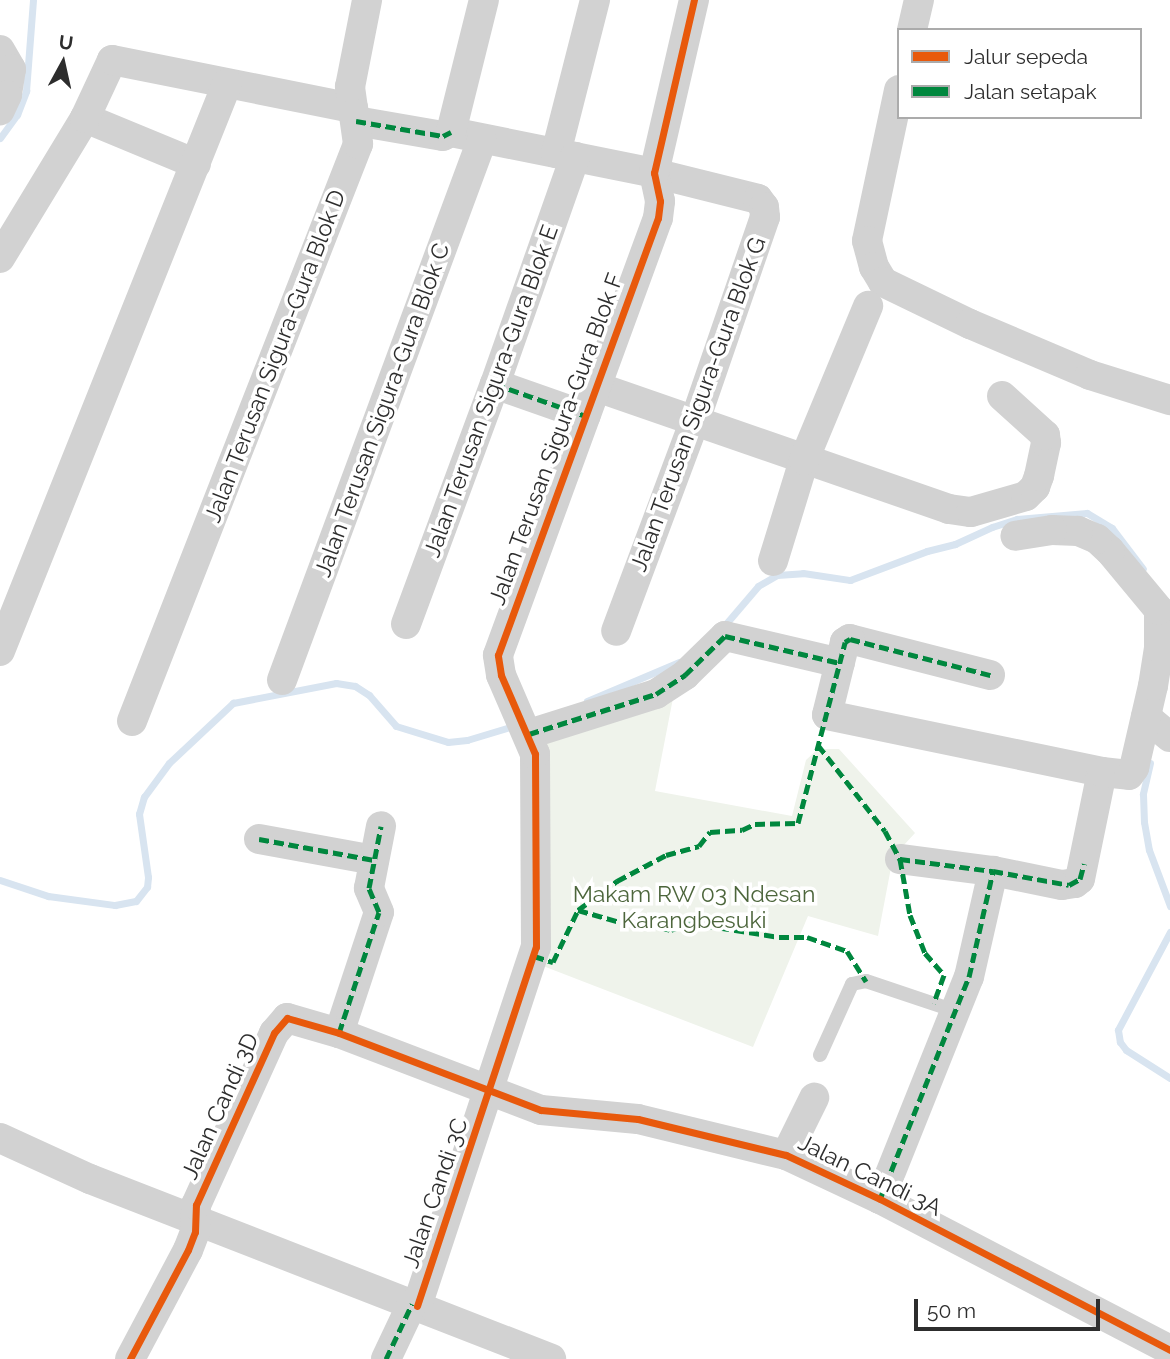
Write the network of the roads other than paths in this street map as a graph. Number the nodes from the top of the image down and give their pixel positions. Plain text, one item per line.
1 (367, 0) edge
2 (484, 0) edge
3 (595, 0) edge
4 (694, 0) edge
5 (919, 0) edge
6 (912, 28) edge
7 (0, 50) edge
8 (227, 84) junction
9 (897, 99) edge
10 (0, 110) edge
11 (354, 114) junction
12 (85, 118) junction
13 (451, 132) junction
14 (482, 140) junction
15 (565, 155) junction
16 (196, 164) junction
17 (654, 173) junction
18 (0, 258) edge
19 (868, 306) dead end
20 (495, 384) junction
21 (597, 387) junction
22 (1002, 396) dead end
23 (1170, 400) edge
24 (586, 416) junction
25 (695, 420) junction
26 (804, 460) junction
27 (1015, 536) dead end
28 (773, 561) dead end
29 (406, 624) dead end
30 (616, 631) dead end
31 (0, 650) edge
32 (840, 663) junction
33 (990, 675) dead end
34 (282, 680) dead end
35 (132, 721) dead end
36 (525, 725) junction
37 (1157, 725) edge
38 (1102, 772) junction
39 (381, 826) dead end
40 (259, 839) dead end
41 (900, 859) dead end
42 (374, 860) junction
43 (993, 871) junction
44 (955, 1011) junction
45 (339, 1034) junction
46 (820, 1055) dead end
47 (489, 1092) junction
48 (814, 1098) dead end
49 (0, 1138) edge
50 (786, 1155) junction
51 (880, 1199) junction
52 (195, 1220) junction
53 (414, 1305) junction
54 (1170, 1350) edge
55 (130, 1359) edge
56 (386, 1359) edge
57 (551, 1359) edge

1 - 11 street, Jalan Terusan Sigura-Gura Blok D
2 - 13 street
3 - 15 street, Jalan Terusan Sigura-Gura Blok E
4 - 17 street
5 - 6 street
7 - 10 street
8 - 11 street
8 - 12 street
8 - 16 street
9 - 23 street
11 - 13 street
11 - 35 street, Jalan Terusan Sigura-Gura Blok D
12 - 16 street
12 - 18 street
13 - 14 street
14 - 15 street
14 - 34 street, Jalan Terusan Sigura-Gura Blok C
15 - 17 street
15 - 20 street, Jalan Terusan Sigura-Gura Blok E
16 - 31 street
17 - 21 street, Jalan Terusan Sigura-Gura Blok F
17 - 25 street, Jalan Terusan Sigura-Gura Blok G
19 - 26 street
20 - 24 street
20 - 29 street, Jalan Terusan Sigura-Gura Blok E
21 - 24 street, Jalan Terusan Sigura-Gura Blok F
21 - 25 street
22 - 26 street
24 - 36 street, Jalan Terusan Sigura-Gura Blok F
25 - 26 street
25 - 30 street, Jalan Terusan Sigura-Gura Blok G
26 - 28 street
27 - 37 street
32 - 33 street
32 - 36 street
32 - 38 street
36 - 47 street, Jalan Terusan Sigura-Gura Blok F
37 - 38 street
38 - 43 street
39 - 42 street
40 - 42 street
41 - 43 street
42 - 45 street
43 - 44 street
44 - 46 lane
44 - 51 street
45 - 47 street, Jalan Candi 3D
45 - 52 street, Jalan Candi 3D
47 - 50 street, Jalan Candi 3A
47 - 53 street, Jalan Candi 3C
48 - 50 street
49 - 52 street
50 - 51 street, Jalan Candi 3A
51 - 54 street, Jalan Candi 3A
52 - 53 street
52 - 55 street
53 - 56 street, Jalan Candi 3C
53 - 57 street

